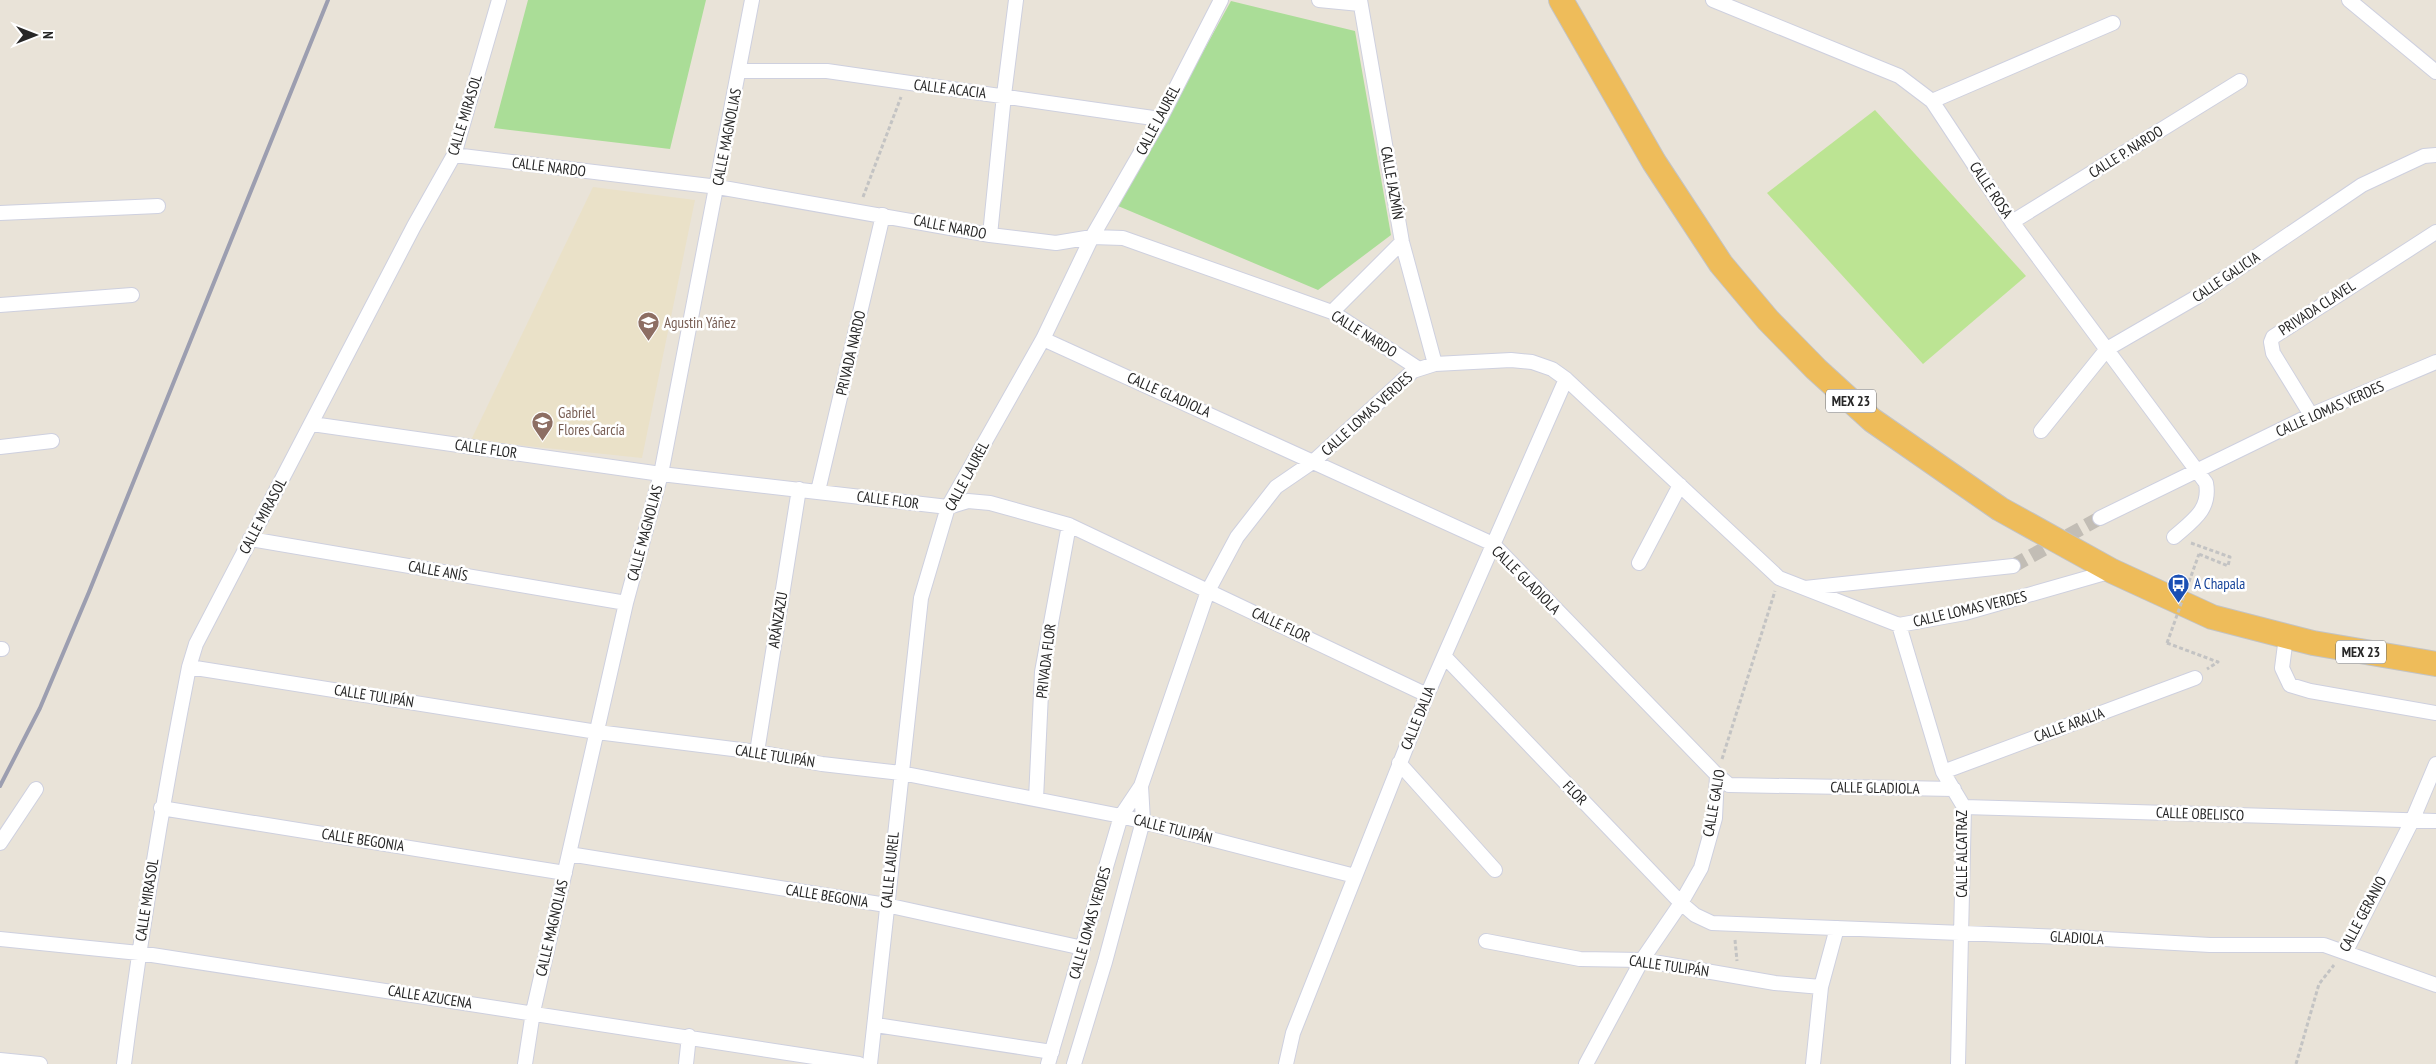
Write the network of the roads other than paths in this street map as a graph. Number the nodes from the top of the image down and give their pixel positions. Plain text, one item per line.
1 (499, 0) edge
2 (752, 0) edge
3 (1016, 0) edge
4 (1220, 0) edge
5 (1319, 0) edge
6 (1561, 0) edge
7 (1713, 0) edge
8 (2349, 0) edge
9 (1360, 2) edge
10 (2113, 23) dead end
11 (740, 71) junction
12 (2436, 72) edge
13 (2240, 81) dead end
14 (1004, 95) junction
15 (1932, 101) junction
16 (1160, 119) junction
17 (454, 155) junction
18 (2436, 155) edge
19 (718, 187) junction
20 (158, 206) dead end
21 (0, 213) edge
22 (883, 215) junction
23 (2012, 222) junction
24 (2436, 232) edge
25 (990, 235) junction
26 (1092, 237) junction
27 (1402, 242) junction
28 (132, 295) dead end
29 (0, 305) edge
30 (1332, 312) junction
31 (1043, 338) junction
32 (2107, 349) junction
33 (2436, 362) edge
34 (1435, 364) junction
35 (1419, 369) junction
36 (1566, 378) junction
37 (2311, 415) junction
38 (312, 424) junction
39 (2041, 431) dead end
40 (52, 441) dead end
41 (0, 447) edge
42 (1314, 461) junction
43 (2198, 471) junction
44 (661, 474) junction
45 (1680, 485) junction
46 (799, 489) junction
47 (818, 491) junction
48 (948, 507) junction
49 (2100, 518) tunnel mouth
50 (1069, 525) junction
51 (2174, 537) road end
52 (250, 539) junction
53 (1492, 544) junction
54 (1639, 563) dead end
55 (2013, 566) tunnel mouth
56 (2112, 570) junction
57 (1801, 589) junction
58 (1208, 591) junction
59 (626, 603) junction
60 (1900, 625) junction
61 (2286, 637) junction
62 (1444, 656) junction
63 (2436, 664) edge
64 (189, 667) junction
65 (2195, 678) road end
66 (1427, 695) junction
67 (2436, 712) edge
68 (597, 732) junction
69 (757, 752) junction
70 (1400, 763) junction
71 (2436, 764) edge
72 (1944, 772) junction
73 (901, 773) junction
74 (1717, 775) junction
75 (1141, 786) junction
76 (36, 789) dead end
77 (1954, 789) junction
78 (1036, 799) junction
79 (1964, 807) junction
80 (161, 808) junction
81 (1121, 816) junction
82 (1143, 821) junction
83 (2412, 821) junction
84 (2436, 821) edge
85 (0, 843) edge
86 (569, 854) junction
87 (1495, 870) dead end
88 (564, 873) junction
89 (1355, 876) junction
90 (1681, 903) junction
91 (886, 905) junction
92 (1712, 923) joint
93 (1837, 928) junction
94 (1961, 934) junction
95 (0, 940) edge
96 (1486, 941) dead end
97 (1084, 948) junction
98 (2346, 951) junction
99 (139, 953) junction
100 (1642, 960) junction
101 (2436, 986) edge
102 (1822, 987) junction
103 (533, 1012) junction
104 (876, 1025) junction
105 (689, 1036) junction
106 (1050, 1058) edge
107 (0, 1060) edge
108 (40, 1064) edge
109 (124, 1064) edge
110 (525, 1064) edge
111 (686, 1064) edge
112 (859, 1064) edge
113 (870, 1064) edge
114 (1074, 1064) edge
115 (1286, 1064) edge
116 (1586, 1064) edge
117 (1813, 1064) edge
118 (1958, 1064) edge

1 - 17 street, CALLE MIRASOL
2 - 11 street, CALLE MAGNOLIAS
3 - 14 street
4 - 16 street, CALLE LAUREL
5 - 9 street
6 - 56 highway, MEX 23
7 - 15 street, CALLE ROSA
8 - 12 street
9 - 27 street, CALLE JAZMÍN
10 - 15 street
11 - 14 street, CALLE ACACIA
11 - 19 street, CALLE MAGNOLIAS
13 - 23 street, CALLE P. NARDO
14 - 16 street, CALLE ACACIA
14 - 25 street
15 - 23 street, CALLE ROSA
16 - 26 street, CALLE LAUREL
17 - 19 street, CALLE NARDO
17 - 38 street, CALLE MIRASOL
18 - 32 street, CALLE GALICIA
19 - 22 street, CALLE NARDO
19 - 44 street, CALLE MAGNOLIAS
20 - 21 street
22 - 25 street, CALLE NARDO
22 - 47 street, PRIVADA NARDO
23 - 32 street, CALLE ROSA
24 - 37 street, PRIVADA CLAVEL
25 - 26 street, CALLE NARDO
26 - 30 street, CALLE NARDO
26 - 31 street, CALLE LAUREL
27 - 30 street
27 - 34 street, CALLE JAZMÍN
28 - 29 street
30 - 35 street, CALLE NARDO
31 - 42 street, CALLE GLADIOLA
31 - 48 street, CALLE LAUREL
32 - 39 street, CALLE GALICIA
32 - 43 street, CALLE ROSA
33 - 37 street, CALLE LOMAS VERDES
34 - 35 street, CALLE LOMAS VERDES
34 - 36 street, CALLE LOMAS VERDES
35 - 42 street, CALLE LOMAS VERDES
36 - 45 street, CALLE LOMAS VERDES
36 - 53 street, CALLE DALIA
37 - 43 street, CALLE LOMAS VERDES
38 - 44 street, CALLE FLOR
38 - 52 street, CALLE MIRASOL
40 - 41 street
42 - 53 street, CALLE GLADIOLA
42 - 58 street, CALLE LOMAS VERDES
43 - 49 street, CALLE LOMAS VERDES
43 - 51 street
44 - 46 street, CALLE FLOR
44 - 59 street, CALLE MAGNOLIAS
45 - 54 street
45 - 57 street, CALLE LOMAS VERDES
46 - 47 street, CALLE FLOR
46 - 69 street, ARÁNZAZU
47 - 48 street, CALLE FLOR
48 - 50 street, CALLE FLOR
48 - 73 street, CALLE LAUREL
50 - 58 street, CALLE FLOR
50 - 78 street, PRIVADA FLOR
52 - 59 street, CALLE ANÍS
52 - 64 street, CALLE MIRASOL
53 - 62 street, CALLE DALIA
53 - 74 street, CALLE GLADIOLA
55 - 57 street
56 - 60 street, CALLE LOMAS VERDES
56 - 61 highway, MEX 23
57 - 60 street, CALLE LOMAS VERDES
58 - 66 street, CALLE FLOR
58 - 75 street, CALLE LOMAS VERDES
59 - 68 street, CALLE MAGNOLIAS
60 - 72 street, CALLE ALCATRAZ
61 - 63 highway, MEX 23
61 - 67 street
62 - 66 street, CALLE DALIA
62 - 90 street, FLOR
64 - 68 street, CALLE TULIPÁN
64 - 80 street, CALLE MIRASOL
65 - 72 street, CALLE ARALIA
66 - 70 street, CALLE DALIA
68 - 69 street, CALLE TULIPÁN
68 - 86 street, CALLE MAGNOLIAS
69 - 73 street, CALLE TULIPÁN
70 - 87 street
70 - 89 street, CALLE DALIA
71 - 83 street, CALLE GERANIO
72 - 77 street, CALLE ALCATRAZ
73 - 78 street, CALLE TULIPÁN
73 - 91 street, CALLE LAUREL
74 - 77 street, CALLE GLADIOLA
74 - 90 street, CALLE GALIO
75 - 81 street, CALLE LOMAS VERDES
75 - 82 street, CALLE LOMAS VERDES
76 - 85 street
77 - 79 street, CALLE ALCATRAZ
78 - 81 street, CALLE TULIPÁN
79 - 83 street, CALLE OBELISCO
79 - 94 street, CALLE ALCATRAZ
80 - 88 street, CALLE BEGONIA
80 - 99 street, CALLE MIRASOL
81 - 82 street, CALLE TULIPÁN
81 - 97 street, CALLE LOMAS VERDES
82 - 89 street, CALLE TULIPÁN
82 - 114 street, CALLE LOMAS VERDES
83 - 84 street, CALLE OBELISCO
83 - 98 street, CALLE GERANIO
86 - 88 street, CALLE MAGNOLIAS
86 - 91 street, CALLE BEGONIA
88 - 103 street, CALLE MAGNOLIAS
89 - 115 street, CALLE DALIA
90 - 92 street, FLOR
90 - 100 street, CALLE GALIO
91 - 97 street, CALLE BEGONIA
91 - 104 street, CALLE LAUREL
92 - 93 street, GLADIOLA
93 - 94 street, GLADIOLA
93 - 102 street
94 - 98 street, GLADIOLA
94 - 118 street, CALLE ALCATRAZ
95 - 99 street, CALLE AZUCENA
96 - 100 street, CALLE TULIPÁN
97 - 106 street, CALLE LOMAS VERDES
98 - 101 street, GLADIOLA
99 - 103 street, CALLE AZUCENA
99 - 109 street, CALLE MIRASOL
100 - 102 street, CALLE TULIPÁN
100 - 116 street, CALLE GALIO
102 - 117 street
103 - 105 street, CALLE AZUCENA
103 - 110 street, CALLE MAGNOLIAS
104 - 106 street
104 - 113 street, CALLE LAUREL
105 - 111 street
105 - 112 street, CALLE AZUCENA
107 - 108 street

